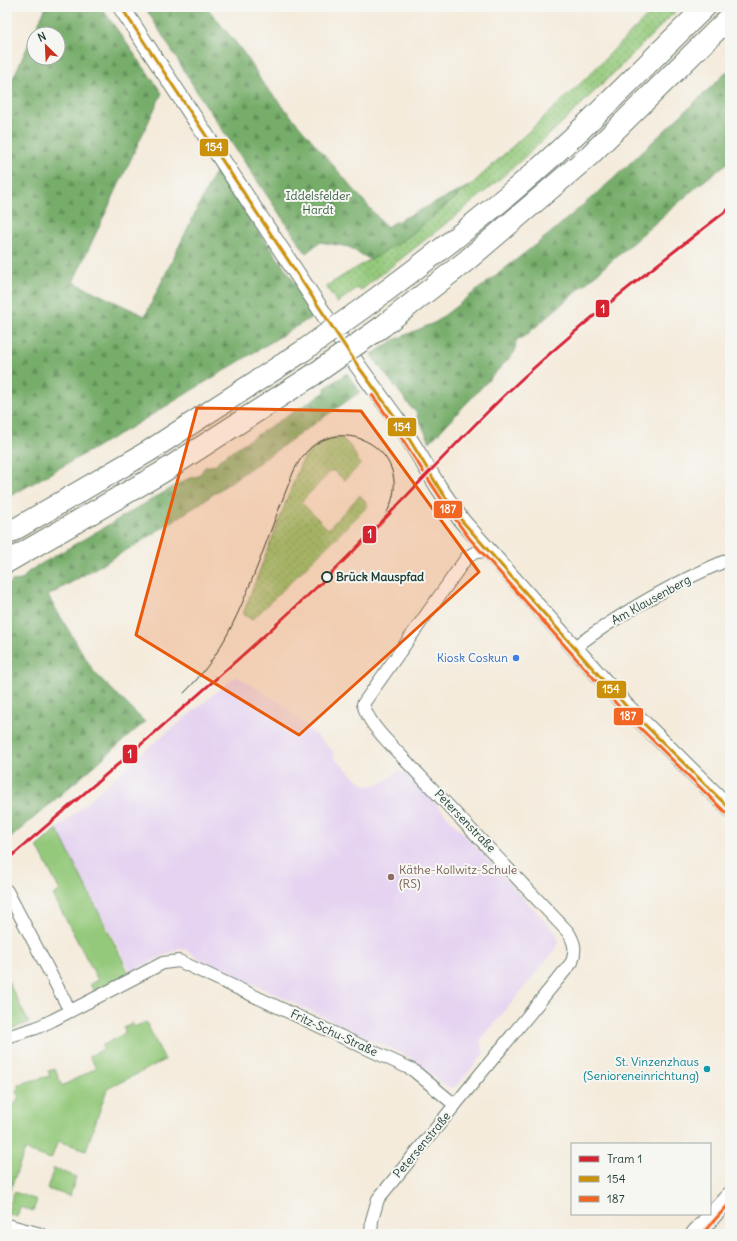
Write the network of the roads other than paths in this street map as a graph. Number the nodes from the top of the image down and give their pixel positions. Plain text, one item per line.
1 (121, 7) edge
2 (705, 7) edge
3 (730, 17) edge
4 (7, 534) edge
5 (487, 551) junction
6 (730, 559) edge
7 (7, 562) edge
8 (575, 647) junction
9 (730, 809) edge
10 (8, 891) edge
11 (70, 1011) junction
12 (7, 1037) edge
13 (455, 1105) junction
14 (730, 1196) edge
15 (7, 1225) edge
16 (41, 1234) edge
17 (371, 1234) edge
18 (695, 1234) edge

1 - 5 main road
2 - 4 highway, bridge
3 - 7 highway, bridge
5 - 8 main road
5 - 13 street, Petersenstraße
6 - 8 street, Am Klausenberg
8 - 9 main road
10 - 11 street
11 - 12 street, Fritz-Schu-Straße
11 - 13 street, Fritz-Schu-Straße
13 - 17 street, Petersenstraße
14 - 18 main road
15 - 16 street

